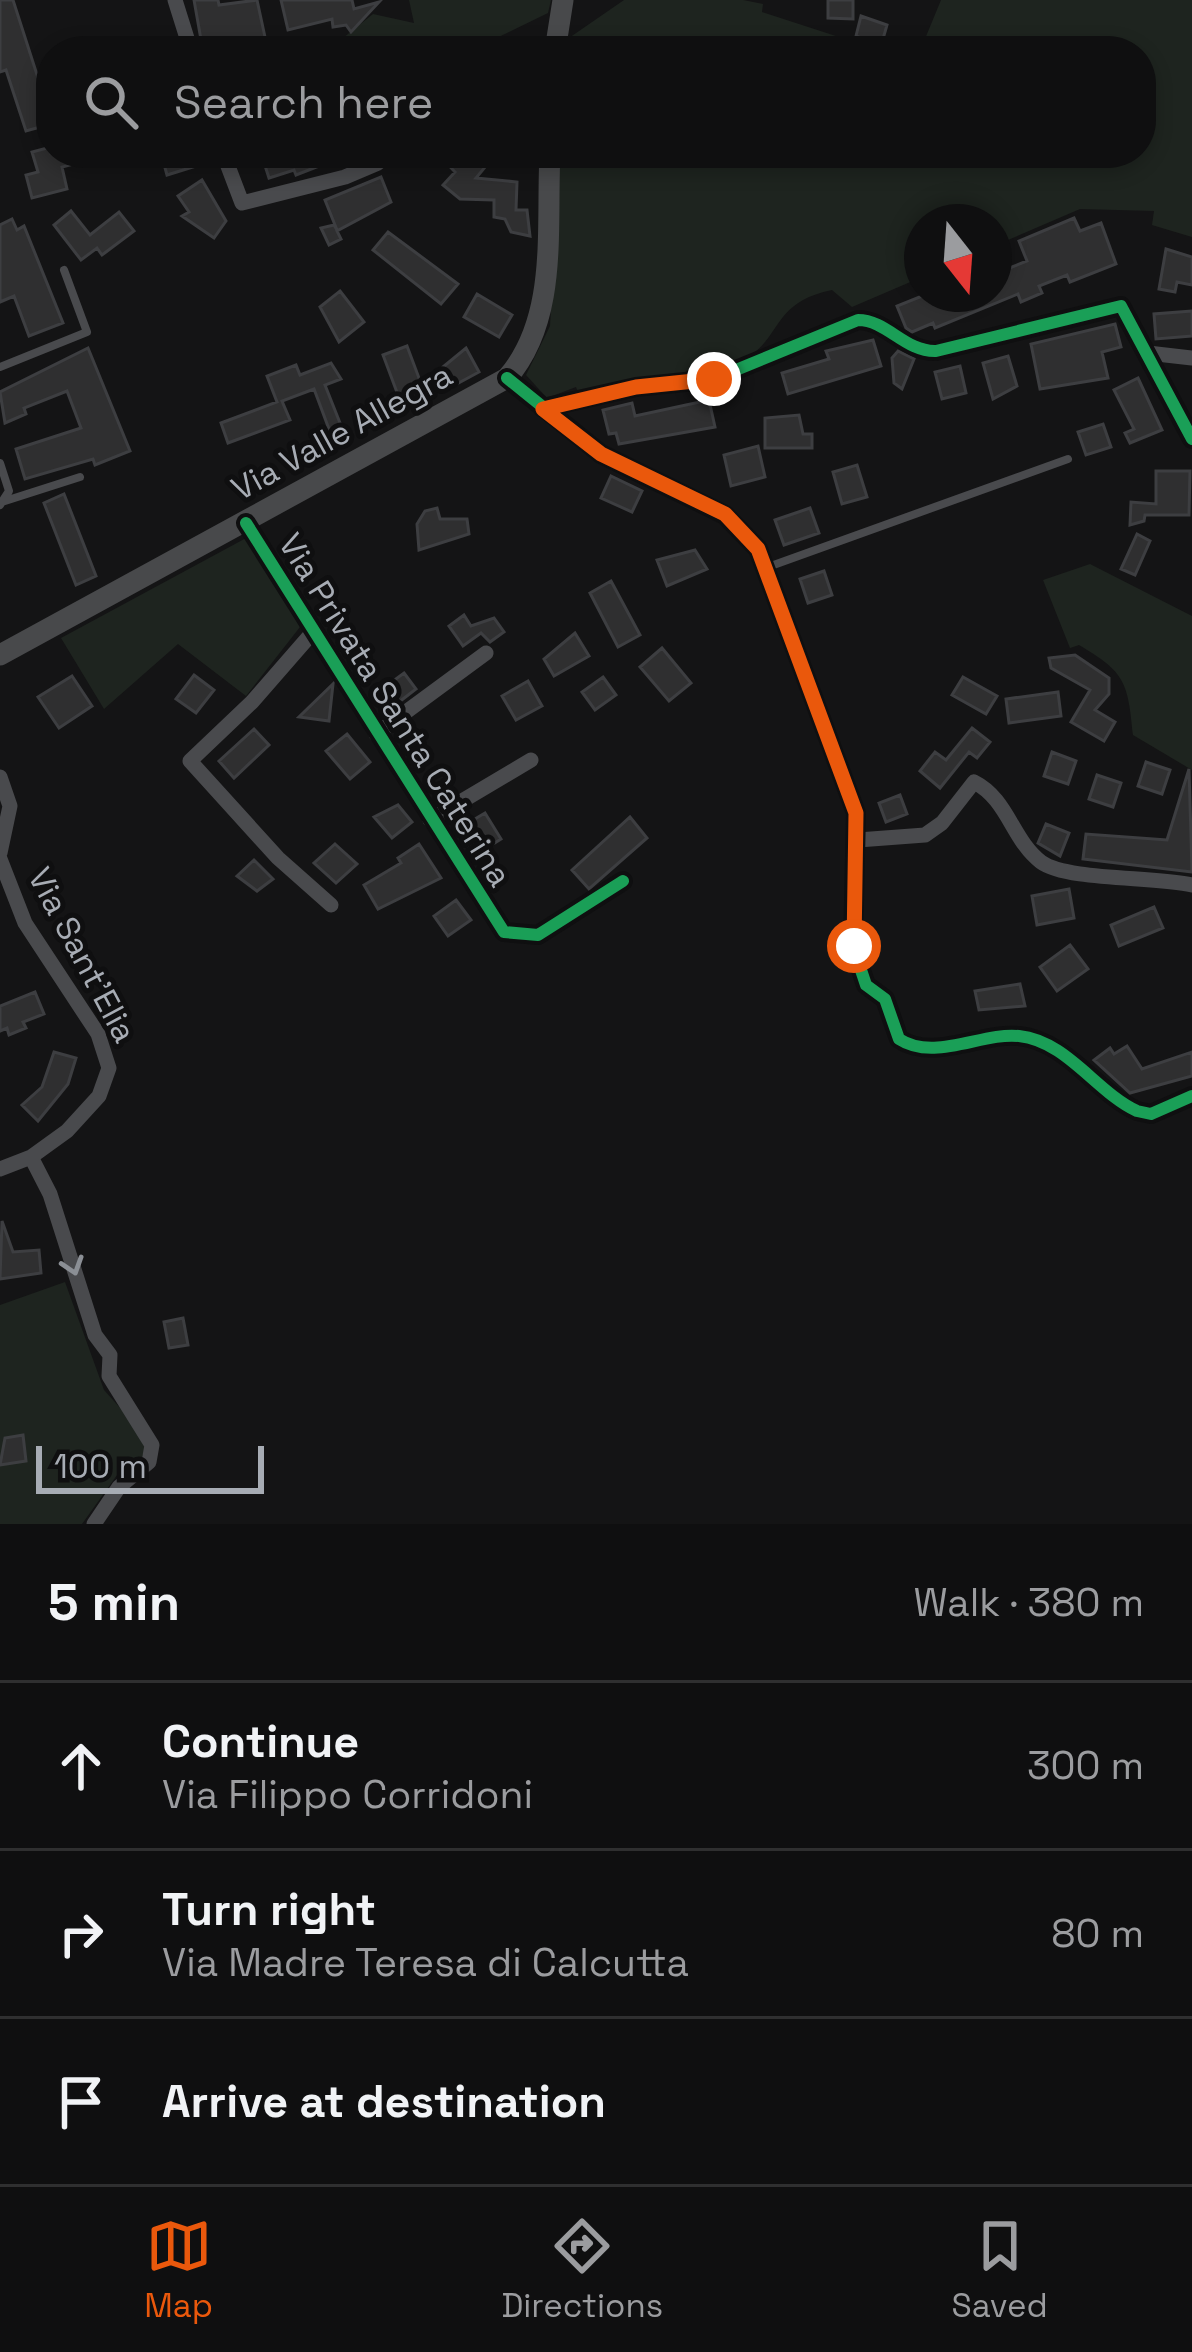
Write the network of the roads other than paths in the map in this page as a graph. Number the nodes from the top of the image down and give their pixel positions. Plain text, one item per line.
1 (175, 0) edge
2 (562, 0) edge
3 (186, 36) edge
4 (557, 36) edge
5 (229, 168) edge
6 (367, 168) edge
7 (549, 168) edge
8 (64, 271) dead end
9 (1148, 353) junction
10 (1192, 358) edge
11 (0, 367) edge
12 (507, 378) junction
13 (543, 409) junction
14 (1192, 439) edge
15 (1068, 459) dead end
16 (0, 463) edge
17 (80, 477) dead end
18 (2, 503) edge
19 (246, 523) junction
20 (766, 568) junction
21 (313, 632) junction
22 (486, 653) dead end
23 (0, 655) edge
24 (376, 734) junction
25 (531, 760) dead end
26 (0, 776) edge
27 (430, 820) junction
28 (858, 840) junction
29 (0, 856) edge
30 (622, 881) dead end
31 (1192, 885) edge
32 (332, 905) dead end
33 (1192, 1096) edge
34 (31, 1157) junction
35 (0, 1169) edge
36 (94, 1524) edge

1 - 3 street
2 - 4 main road
5 - 6 street
7 - 12 main road, Via Valle Allegra
8 - 11 lane
9 - 10 street
9 - 13 street
9 - 14 street
12 - 13 street
12 - 19 main road, Via Valle Allegra
13 - 20 street
15 - 20 lane
16 - 18 lane
17 - 18 lane
19 - 21 street, Via Privata Santa Caterina
19 - 23 main road, Via Valle Allegra
20 - 28 street
21 - 24 street, Via Privata Santa Caterina
21 - 32 street
22 - 24 street
24 - 27 street, Via Privata Santa Caterina
25 - 27 street
26 - 29 street, Via Sant'Elia
27 - 30 street, Via Privata Santa Caterina
28 - 31 street
28 - 33 street
29 - 34 street, Via Sant'Elia
34 - 35 street, Via Sant'Elia
34 -> 36 street

